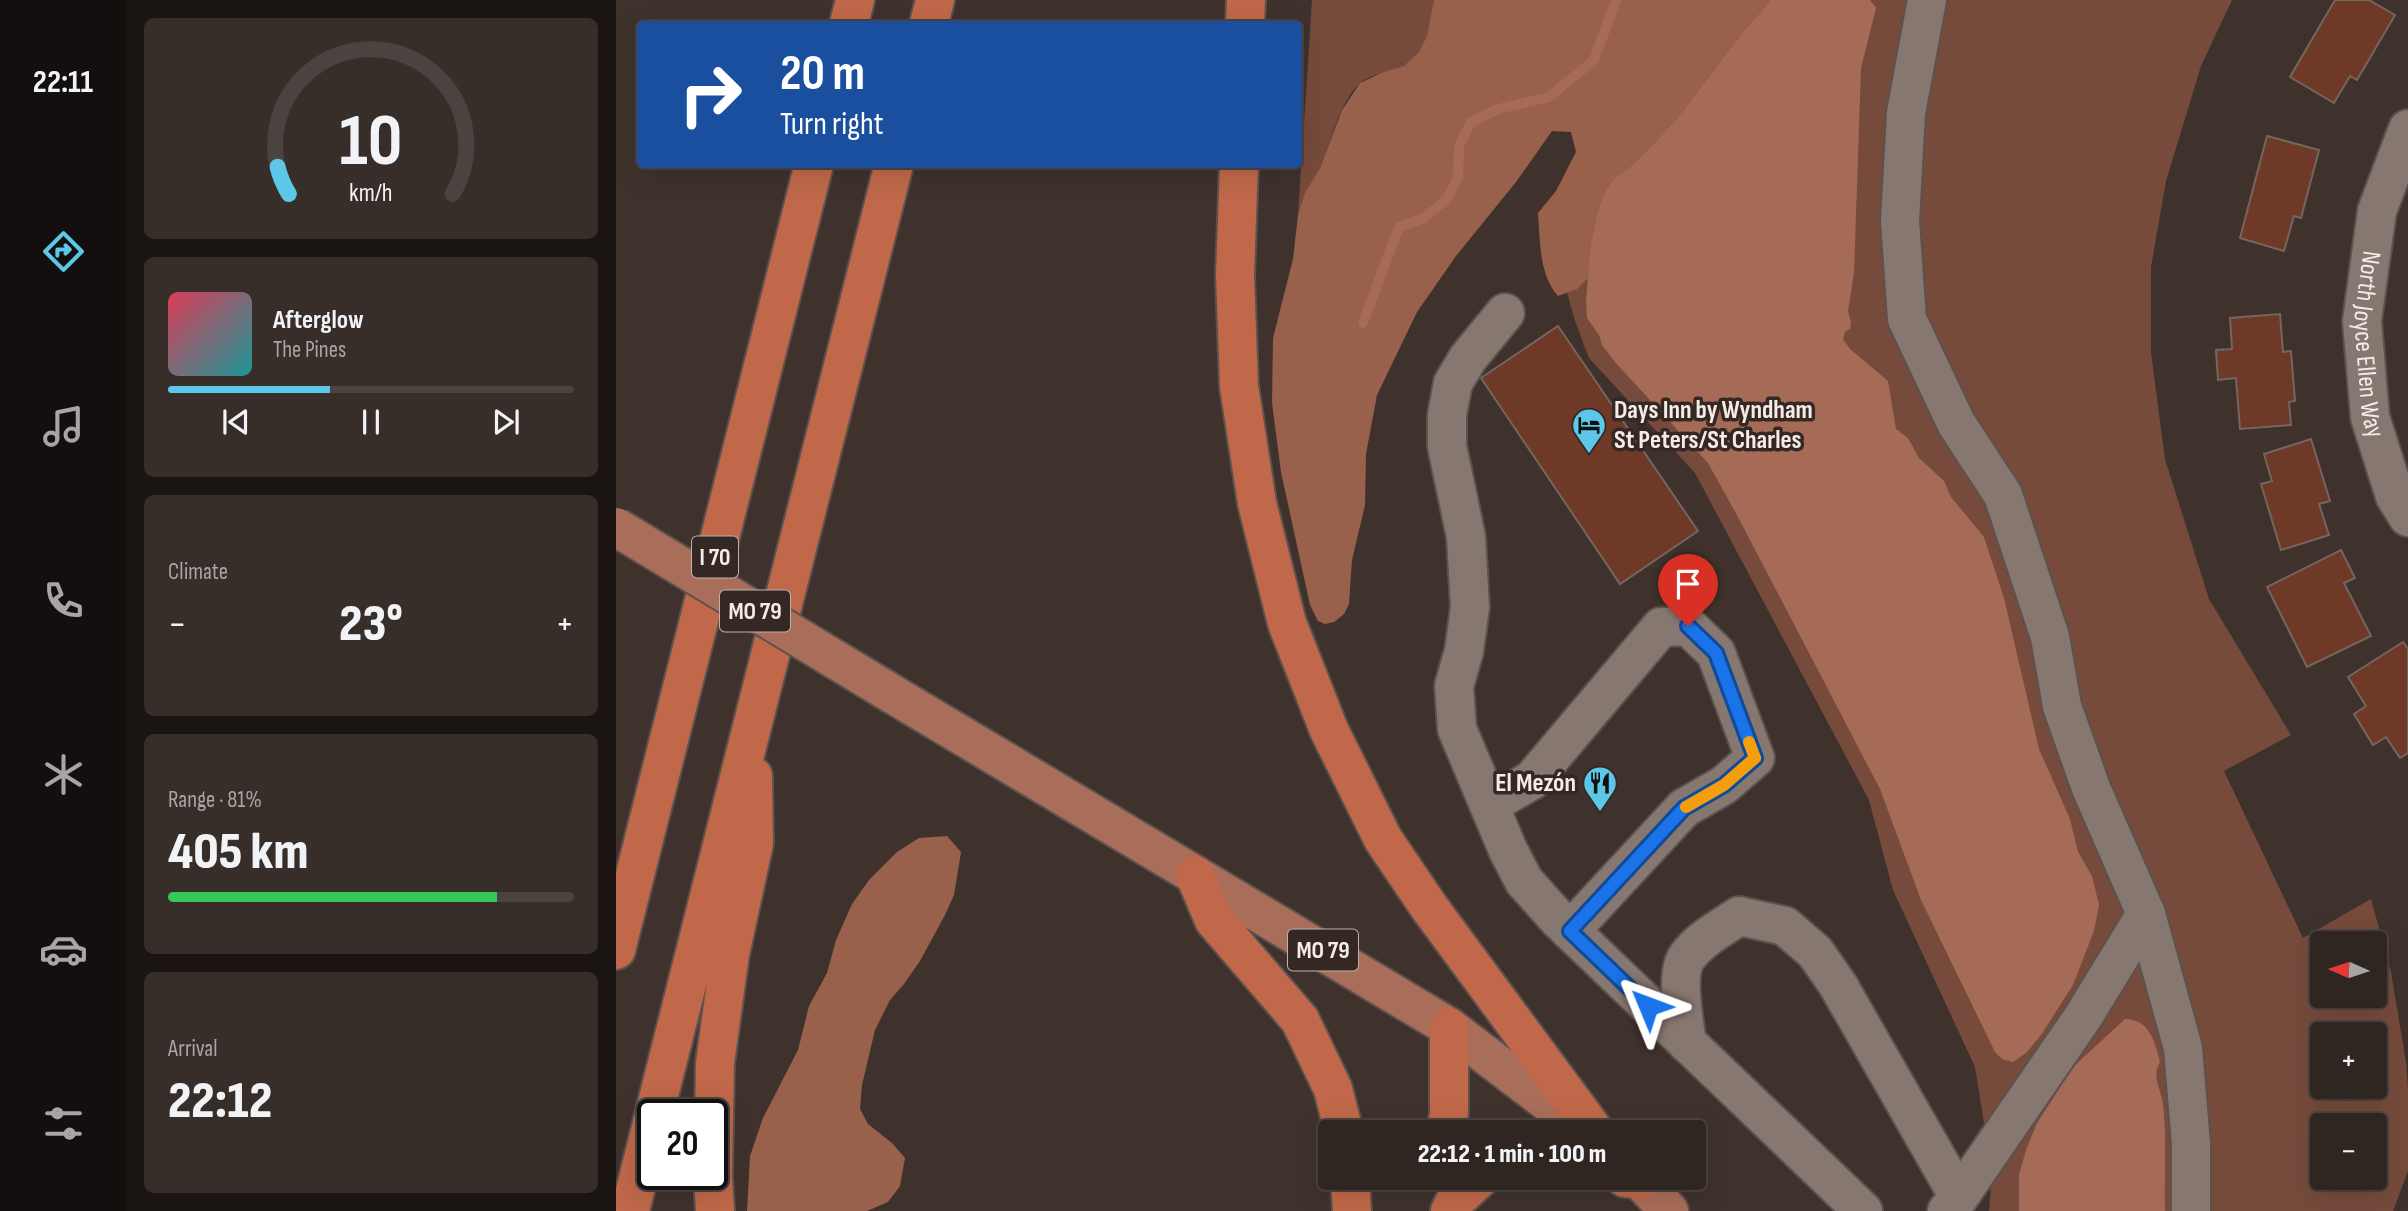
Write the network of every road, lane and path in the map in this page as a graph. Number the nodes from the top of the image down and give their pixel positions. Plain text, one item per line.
1 (855, 0) edge
2 (935, 0) edge
3 (1246, 0) edge
4 (1927, 0) edge
5 (850, 21) edge
6 (930, 21) edge
7 (1245, 21) edge
8 (2408, 129) edge
9 (813, 168) edge
10 (893, 168) edge
11 (1239, 168) edge
12 (1505, 313) dead end
13 (2408, 517) edge
14 (616, 527) edge
15 (752, 723) junction
16 (1489, 805) junction
17 (1195, 875) junction
18 (2146, 914) junction
19 (1570, 931) junction
20 (616, 950) edge
21 (1450, 1027) junction
22 (1687, 1043) junction
23 (658, 1099) edge
24 (1340, 1120) edge
25 (1448, 1120) edge
26 (1571, 1120) edge
27 (1586, 1120) edge
28 (637, 1182) edge
29 (1351, 1190) edge
30 (1438, 1190) edge
31 (1467, 1190) edge
32 (1646, 1190) edge
33 (1953, 1204) edge
34 (630, 1211) edge
35 (715, 1211) edge
36 (1352, 1211) edge
37 (1435, 1211) edge
38 (1450, 1211) edge
39 (1669, 1211) edge
40 (1863, 1211) edge
41 (2191, 1211) edge

1 - 5 highway
2 - 6 highway
3 - 7 highway
4 - 18 street
8 - 13 street, North Joyce Ellen Way
9 - 20 highway, I 70
10 - 15 highway
11 - 27 highway
12 - 16 street
14 - 17 main road, MO 79, bridge
15 - 23 highway
15 - 35 highway
16 - 19 street
16 - 19 street
17 - 21 main road, MO 79
17 - 24 highway
18 - 33 street
18 - 41 street
19 - 22 street
21 - 25 highway
21 - 26 main road, MO 79
22 - 33 street
22 - 40 street
28 - 34 highway
29 - 36 highway
30 - 37 highway
31 - 38 highway
32 - 39 main road

